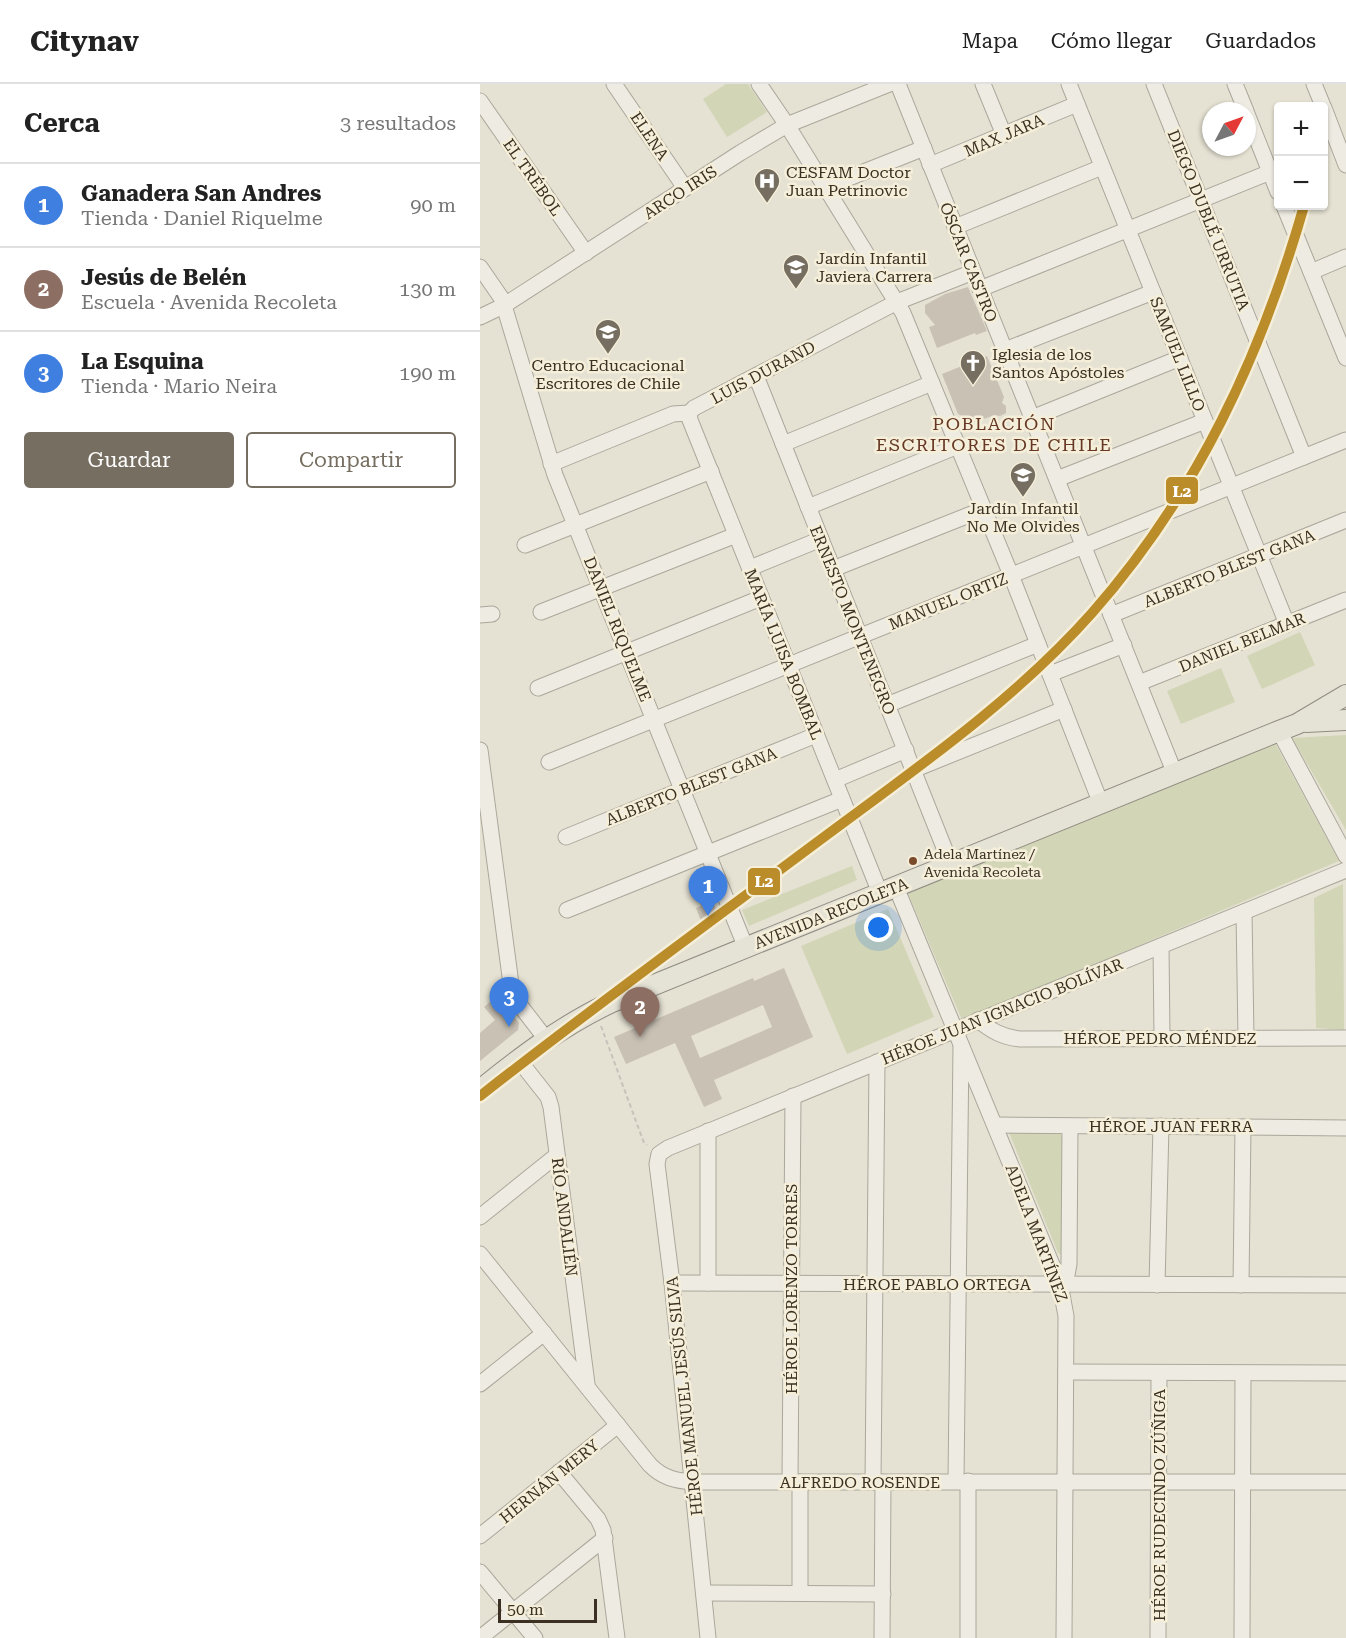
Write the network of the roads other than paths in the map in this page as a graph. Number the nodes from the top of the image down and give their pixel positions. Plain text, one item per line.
1 (614, 84) edge
2 (759, 84) edge
3 (889, 84) edge
4 (898, 84) edge
5 (983, 84) edge
6 (1069, 84) edge
7 (1154, 84) edge
8 (1235, 84) edge
9 (1314, 84) edge
10 (480, 101) edge
11 (1242, 102) edge
12 (1321, 102) edge
13 (1077, 104) junction
14 (1328, 120) edge
15 (787, 125) junction
16 (1256, 132) edge
17 (1004, 135) junction
18 (1338, 145) junction
19 (924, 148) junction
20 (1328, 149) edge
21 (930, 165) junction
22 (1346, 165) edge
23 (1102, 166) junction
24 (1274, 168) edge
25 (1274, 170) edge
26 (826, 187) junction
27 (685, 188) junction
28 (1201, 200) junction
29 (1286, 210) edge
30 (955, 226) junction
31 (1128, 230) junction
32 (586, 253) junction
33 (1346, 257) edge
34 (480, 267) edge
35 (973, 272) junction
36 (1311, 272) junction
37 (980, 289) junction
38 (1153, 292) junction
39 (897, 302) junction
40 (503, 306) junction
41 (480, 317) edge
42 (1005, 350) junction
43 (1180, 358) junction
44 (1346, 358) edge
45 (756, 376) junction
46 (932, 383) junction
47 (689, 413) junction
48 (1032, 417) junction
49 (1205, 421) junction
50 (1346, 440) edge
51 (783, 444) junction
52 (958, 446) junction
53 (1304, 457) junction
54 (551, 464) junction
55 (711, 471) junction
56 (1057, 479) junction
57 (1231, 486) junction
58 (808, 507) junction
59 (984, 509) junction
60 (1346, 520) edge
61 (576, 525) junction
62 (736, 535) junction
63 (821, 539) junction
64 (525, 545) dead end
65 (1084, 546) junction
66 (1259, 555) junction
67 (750, 568) junction
68 (833, 569) junction
69 (1011, 575) junction
70 (602, 589) junction
71 (761, 598) junction
72 (1346, 600) edge
73 (541, 612) dead end
74 (1111, 615) junction
75 (1287, 624) junction
76 (860, 636) junction
77 (1038, 644) junction
78 (1124, 645) junction
79 (627, 652) junction
80 (788, 665) junction
81 (1050, 674) junction
82 (1139, 683) junction
83 (538, 688) dead end
84 (1346, 695) edge
85 (887, 705) junction
86 (1064, 709) junction
87 (654, 720) junction
88 (1346, 720) edge
89 (1288, 727) junction
90 (816, 735) junction
91 (480, 750) edge
92 (906, 750) junction
93 (549, 762) dead end
94 (913, 770) junction
95 (1175, 774) junction
96 (835, 780) junction
97 (682, 789) junction
98 (842, 799) junction
99 (1101, 804) junction
100 (566, 837) dead end
101 (708, 853) junction
102 (1346, 856) edge
103 (951, 865) junction
104 (1346, 870) edge
105 (888, 890) junction
106 (567, 910) dead end
107 (1244, 912) junction
108 (1161, 946) junction
109 (746, 948) junction
110 (978, 1020) junction
111 (958, 1035) junction
112 (1162, 1038) junction
113 (1246, 1038) junction
114 (1346, 1038) edge
115 (546, 1039) junction
116 (518, 1059) junction
117 (877, 1062) junction
118 (480, 1090) edge
119 (793, 1096) junction
120 (995, 1125) junction
121 (1070, 1126) junction
122 (1161, 1126) junction
123 (1243, 1127) junction
124 (1346, 1128) edge
125 (708, 1131) junction
126 (659, 1154) joint
127 (557, 1155) junction
128 (480, 1217) edge
129 (480, 1254) edge
130 (672, 1283) junction
131 (708, 1283) junction
132 (792, 1283) junction
133 (875, 1284) junction
134 (958, 1284) junction
135 (1060, 1284) junction
136 (1157, 1285) junction
137 (1241, 1285) junction
138 (1346, 1286) edge
139 (544, 1333) junction
140 (1066, 1372) junction
141 (1159, 1372) junction
142 (1243, 1373) junction
143 (1346, 1373) edge
144 (480, 1384) edge
145 (586, 1384) junction
146 (618, 1425) junction
147 (559, 1472) junction
148 (962, 1481) junction
149 (693, 1482) junction
150 (795, 1482) junction
151 (878, 1482) junction
152 (1065, 1482) junction
153 (1159, 1482) junction
154 (1242, 1482) junction
155 (1346, 1482) edge
156 (480, 1536) edge
157 (605, 1538) junction
158 (480, 1572) edge
159 (704, 1593) junction
160 (800, 1593) junction
161 (883, 1594) junction
162 (513, 1611) junction
163 (480, 1638) edge
164 (535, 1638) edge
165 (617, 1638) edge
166 (708, 1638) edge
167 (882, 1638) edge
168 (968, 1638) edge
169 (1065, 1638) edge
170 (1158, 1638) edge
171 (1242, 1638) edge

1 - 27 street, ELENA
2 - 15 street
3 - 15 street, ARCO IRIS
4 - 19 street, ÓSCAR CASTRO
5 - 17 street
6 - 13 street, SAMUEL LILLO
7 - 28 street, DIEGO DUBLÉ URRUTIA
8 - 11 street
9 - 12 street
10 - 32 street, EL TRÉBOL
13 - 17 street, MAX JARA
13 - 23 street, SAMUEL LILLO
14 - 18 street
15 - 26 street
15 - 27 street, ARCO IRIS
16 - 24 street
17 - 21 street, MAX JARA
18 - 20 street
18 - 22 street
19 - 21 street, ÓSCAR CASTRO
19 - 26 street
21 - 30 street, ÓSCAR CASTRO
23 - 30 street
23 - 31 street, SAMUEL LILLO
25 - 28 street
26 - 39 street
27 - 32 street, ARCO IRIS
28 - 31 street
28 - 53 street, DIEGO DUBLÉ URRUTIA
29 - 36 street
30 - 35 street, ÓSCAR CASTRO
31 - 37 street
31 - 38 street, SAMUEL LILLO
32 - 40 street, ARCO IRIS
33 - 36 street
34 - 40 street, DANIEL RIQUELME
35 - 37 street, ÓSCAR CASTRO
35 - 39 street, LUIS DURAND
36 - 44 street
37 - 42 street, ÓSCAR CASTRO
38 - 42 street
38 - 43 street, SAMUEL LILLO
39 - 45 street, LUIS DURAND
39 - 46 street
40 - 41 street, ARCO IRIS
40 - 54 street, DANIEL RIQUELME
42 - 48 street, ÓSCAR CASTRO
43 - 48 street
43 - 49 street, SAMUEL LILLO
45 - 47 street, LUIS DURAND
45 - 51 street, ERNESTO MONTENEGRO
46 - 51 street
46 - 52 street
47 - 54 street, LUIS DURAND
47 - 55 street, MARÍA LUISA BOMBAL
48 - 56 street, ÓSCAR CASTRO
49 - 56 street
49 - 57 street, SAMUEL LILLO
50 - 53 street, MANUEL ORTIZ
51 - 58 street, ERNESTO MONTENEGRO
52 - 58 street
52 - 59 street
53 - 57 street, MANUEL ORTIZ
54 - 61 street, DANIEL RIQUELME
55 - 61 street
55 - 62 street, MARÍA LUISA BOMBAL
56 - 65 street, ÓSCAR CASTRO
57 - 65 street, MANUEL ORTIZ
57 - 66 street, SAMUEL LILLO
58 - 63 street, ERNESTO MONTENEGRO
59 - 68 street
59 - 69 street
60 - 66 street, ALBERTO BLEST GANA
61 - 64 street
61 - 70 street, DANIEL RIQUELME
62 - 67 street, MARÍA LUISA BOMBAL
62 - 70 street
63 - 67 street
63 - 68 street, ERNESTO MONTENEGRO
65 - 69 street, MANUEL ORTIZ
65 - 74 street, ÓSCAR CASTRO
66 - 74 street, ALBERTO BLEST GANA
66 - 75 street, SAMUEL LILLO
67 - 71 street, MARÍA LUISA BOMBAL
68 - 76 street, ERNESTO MONTENEGRO
69 - 76 street, MANUEL ORTIZ
69 - 77 street
70 - 73 street
70 - 79 street, DANIEL RIQUELME
71 - 79 street
71 - 80 street, MARÍA LUISA BOMBAL
72 - 75 street, DANIEL BELMAR
74 - 78 street, ÓSCAR CASTRO
75 - 82 street, DANIEL BELMAR
76 - 80 street, MANUEL ORTIZ
76 - 85 street, ERNESTO MONTENEGRO
77 - 81 street
77 - 85 street
78 - 81 street
78 - 82 street, ÓSCAR CASTRO
79 - 83 street
79 - 87 street, DANIEL RIQUELME
80 - 87 street, MANUEL ORTIZ
80 - 90 street, MARÍA LUISA BOMBAL
81 - 86 street
82 - 95 street, ÓSCAR CASTRO
84 - 89 main road, AVENIDA RECOLETA
85 - 92 street, ERNESTO MONTENEGRO
86 - 94 street
86 - 99 street
87 - 93 street, MANUEL ORTIZ
87 - 97 street, DANIEL RIQUELME
88 - 89 main road, AVENIDA RECOLETA
89 - 95 main road, AVENIDA RECOLETA
89 - 102 street
90 - 96 street, MARÍA LUISA BOMBAL
90 - 97 street, ALBERTO BLEST GANA
91 - 115 street
92 - 94 street, ERNESTO MONTENEGRO
92 - 96 street
94 - 103 street, ERNESTO MONTENEGRO
95 - 99 main road, AVENIDA RECOLETA
96 - 98 street, MARÍA LUISA BOMBAL
97 - 100 street, ALBERTO BLEST GANA
97 - 101 street, DANIEL RIQUELME
98 - 101 street
98 - 105 street, MARÍA LUISA BOMBAL
99 - 103 main road, AVENIDA RECOLETA
101 - 106 street
101 - 109 street, DANIEL RIQUELME
103 - 105 main road, AVENIDA RECOLETA
104 - 107 street, HÉROE JUAN IGNACIO BOLÍVAR
105 - 109 main road, AVENIDA RECOLETA
105 - 111 street, ADELA MARTÍNEZ
107 - 108 street, HÉROE JUAN IGNACIO BOLÍVAR
107 - 113 street
108 - 110 street, HÉROE JUAN IGNACIO BOLÍVAR
108 - 112 street
109 - 115 main road, AVENIDA RECOLETA
110 - 111 street, HÉROE JUAN IGNACIO BOLÍVAR
110 - 112 street, HÉROE PEDRO MÉNDEZ
111 - 117 street, HÉROE JUAN IGNACIO BOLÍVAR
111 - 120 street, ADELA MARTÍNEZ
111 - 134 street
112 - 113 street, HÉROE PEDRO MÉNDEZ
113 - 114 street, HÉROE PEDRO MÉNDEZ
115 - 116 main road, AVENIDA RECOLETA
116 - 118 main road, AVENIDA RECOLETA
116 - 127 street, RÍO ANDALIÉN
117 - 119 street, HÉROE JUAN IGNACIO BOLÍVAR
117 - 133 street
119 - 125 street, HÉROE JUAN IGNACIO BOLÍVAR
119 - 132 street, HÉROE LORENZO TORRES
120 - 121 street, HÉROE JUAN FERRA
120 - 135 street, ADELA MARTÍNEZ
121 - 122 street, HÉROE JUAN FERRA
121 - 135 street
122 - 123 street, HÉROE JUAN FERRA
122 - 136 street
123 - 124 street, HÉROE JUAN FERRA
123 - 137 street
125 - 126 street, HÉROE JUAN IGNACIO BOLÍVAR
125 - 131 street
126 - 130 street, HÉROE MANUEL JESÚS SILVA
127 - 128 street
127 - 145 street, RÍO ANDALIÉN
129 - 139 street, ALFREDO ROSENDE
130 - 131 street, HÉROE PABLO ORTEGA
130 - 149 street, HÉROE MANUEL JESÚS SILVA
131 - 132 street, HÉROE PABLO ORTEGA
132 - 133 street, HÉROE PABLO ORTEGA
132 - 150 street, HÉROE LORENZO TORRES
133 - 134 street, HÉROE PABLO ORTEGA
133 - 151 street
134 - 135 street, HÉROE PABLO ORTEGA
134 - 148 street
135 - 136 street, HÉROE PABLO ORTEGA
135 - 140 street, ADELA MARTÍNEZ
136 - 137 street, HÉROE PABLO ORTEGA
137 - 138 street, HÉROE PABLO ORTEGA
139 - 144 street
139 - 145 street, ALFREDO ROSENDE
140 - 141 street
140 - 152 street, ADELA MARTÍNEZ
141 - 142 street
141 - 153 street, HÉROE RUDECINDO ZÚÑIGA
142 - 143 street
142 - 154 street
145 - 146 street, ALFREDO ROSENDE
146 - 147 street, HERNÁN MERY
146 - 149 street, ALFREDO ROSENDE
147 - 156 street, HERNÁN MERY
147 - 157 street
148 - 151 street, ALFREDO ROSENDE
148 - 152 street, ALFREDO ROSENDE
148 - 168 street
149 - 150 street, ALFREDO ROSENDE
149 - 159 street, HÉROE MANUEL JESÚS SILVA
150 - 151 street, ALFREDO ROSENDE
150 - 160 street, HÉROE LORENZO TORRES
151 - 161 street
152 - 153 street, ALFREDO ROSENDE
152 - 169 street, ADELA MARTÍNEZ
153 - 154 street, ALFREDO ROSENDE
153 - 170 street, HÉROE RUDECINDO ZÚÑIGA
154 - 155 street, ALFREDO ROSENDE
154 - 171 street
157 - 162 street
157 - 165 street
158 - 162 street
159 - 160 street
159 - 166 street, HÉROE MANUEL JESÚS SILVA
160 - 161 street
161 - 167 street
162 - 163 street
162 - 164 street

